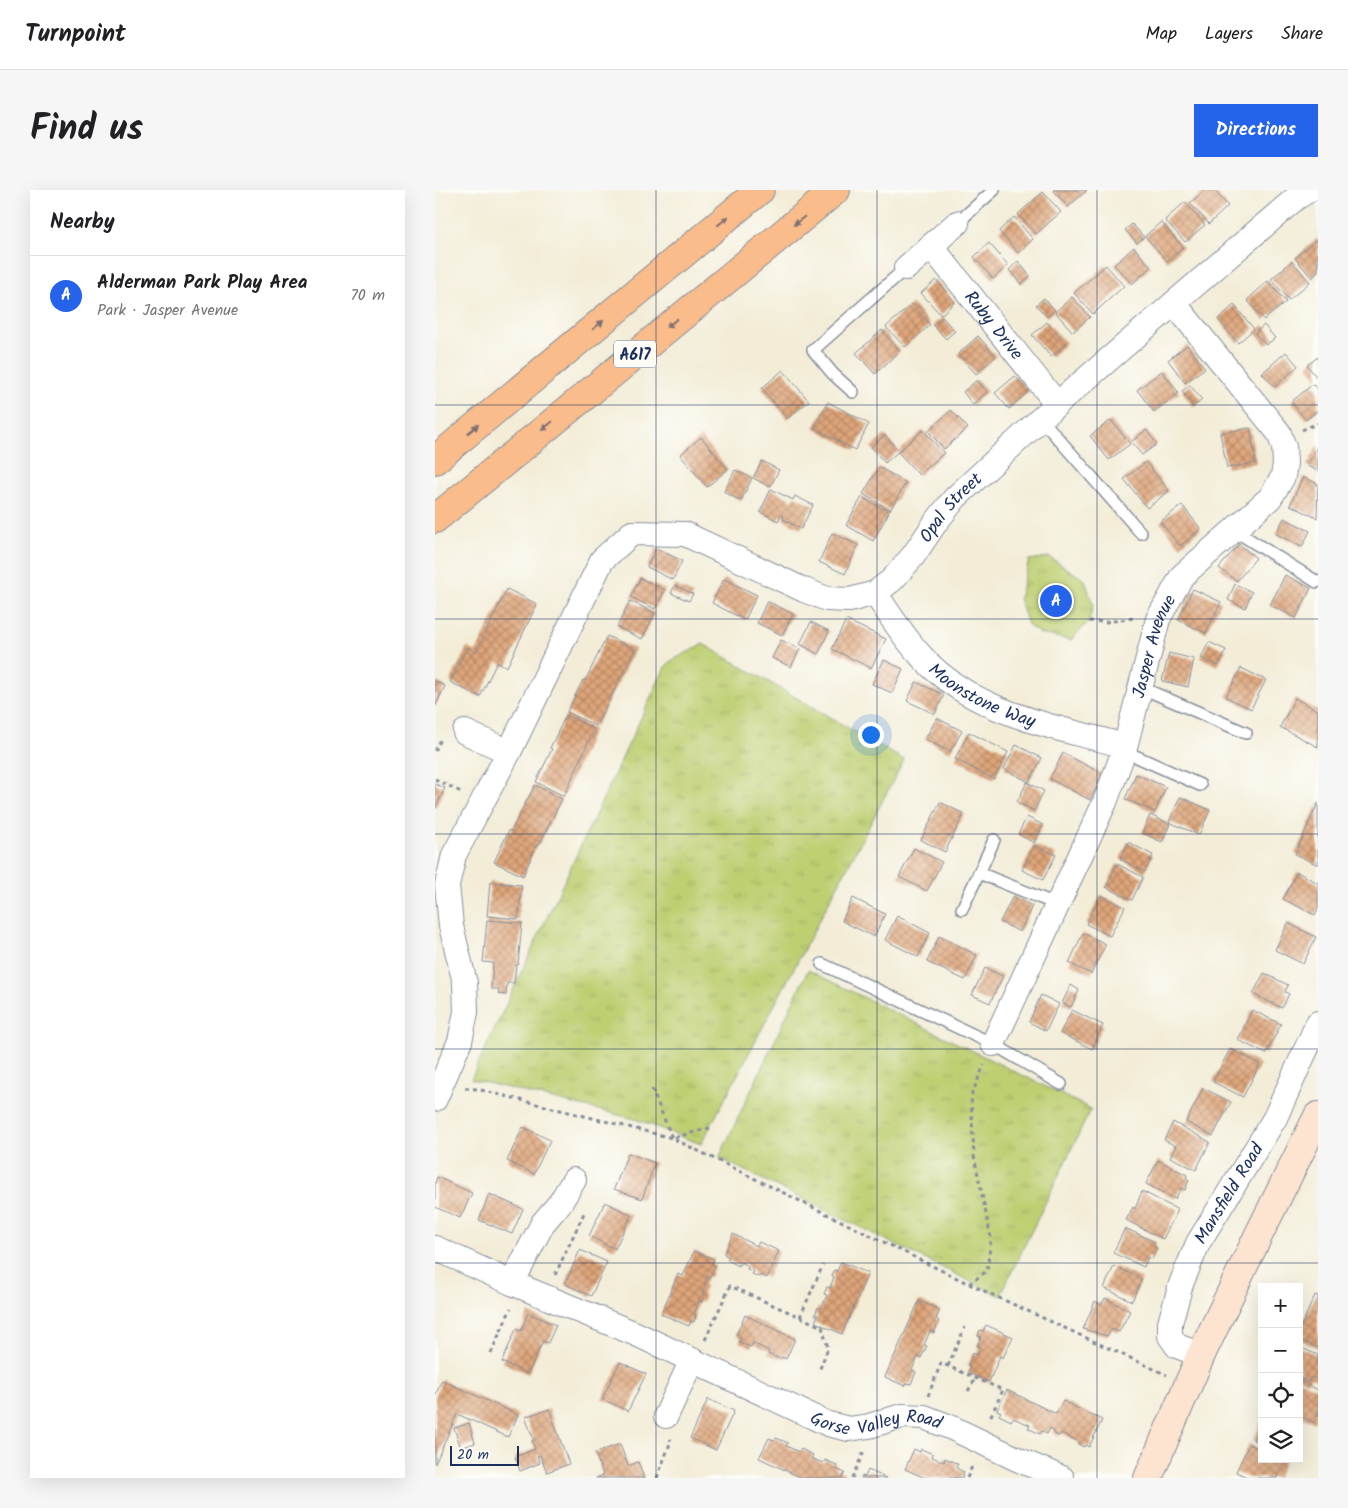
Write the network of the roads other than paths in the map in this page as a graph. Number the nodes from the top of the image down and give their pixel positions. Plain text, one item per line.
1 (760, 190) edge
2 (837, 190) edge
3 (995, 190) edge
4 (1309, 190) edge
5 (957, 223) joint
6 (931, 246) junction
7 (906, 268) joint
8 (1174, 303) junction
9 (853, 392) dead end
10 (1049, 411) junction
11 (435, 460) edge
12 (435, 519) edge
13 (1234, 530) junction
14 (1141, 533) dead end
15 (1317, 582) edge
16 (875, 593) junction
17 (1140, 688) junction
18 (465, 732) dead end
19 (1246, 733) dead end
20 (1124, 748) junction
21 (509, 752) junction
22 (1200, 785) dead end
23 (994, 840) dead end
24 (979, 873) junction
25 (1058, 905) junction
26 (962, 909) dead end
27 (443, 928) edge
28 (822, 964) dead end
29 (1318, 1023) edge
30 (993, 1044) junction
31 (1061, 1084) dead end
32 (438, 1092) edge
33 (1318, 1116) edge
34 (574, 1180) dead end
35 (435, 1248) edge
36 (516, 1285) junction
37 (1201, 1355) junction
38 (693, 1361) junction
39 (667, 1416) road end
40 (1062, 1478) edge
41 (1148, 1478) edge

11 -> 1 highway, A617
2 -> 12 highway, A617
3 - 5 lane
4 - 8 street, Opal Street
5 - 6 street
6 - 7 street
6 - 10 street, Ruby Drive
7 - 9 lane
8 - 10 street, Opal Street
8 - 13 street, Jasper Avenue
10 - 14 lane
10 - 16 street, Opal Street
13 - 15 lane
13 - 17 street, Jasper Avenue
16 - 20 street, Moonstone Way
16 - 21 street, Opal Street
17 - 19 lane
17 - 20 street, Jasper Avenue
18 - 21 street
20 - 22 lane
20 - 25 street, Jasper Avenue
21 - 27 street, Opal Street
23 - 24 lane
24 - 25 lane
24 - 26 lane
25 - 30 street, Jasper Avenue
27 - 32 street, Opal Street
28 - 30 lane
29 - 37 street, Mansfield Road
30 - 31 lane
33 - 37 main road
34 - 36 street
35 - 36 street, Gorse Valley Road
36 - 38 street, Gorse Valley Road
37 - 41 main road
38 - 39 street
38 - 40 street, Gorse Valley Road

